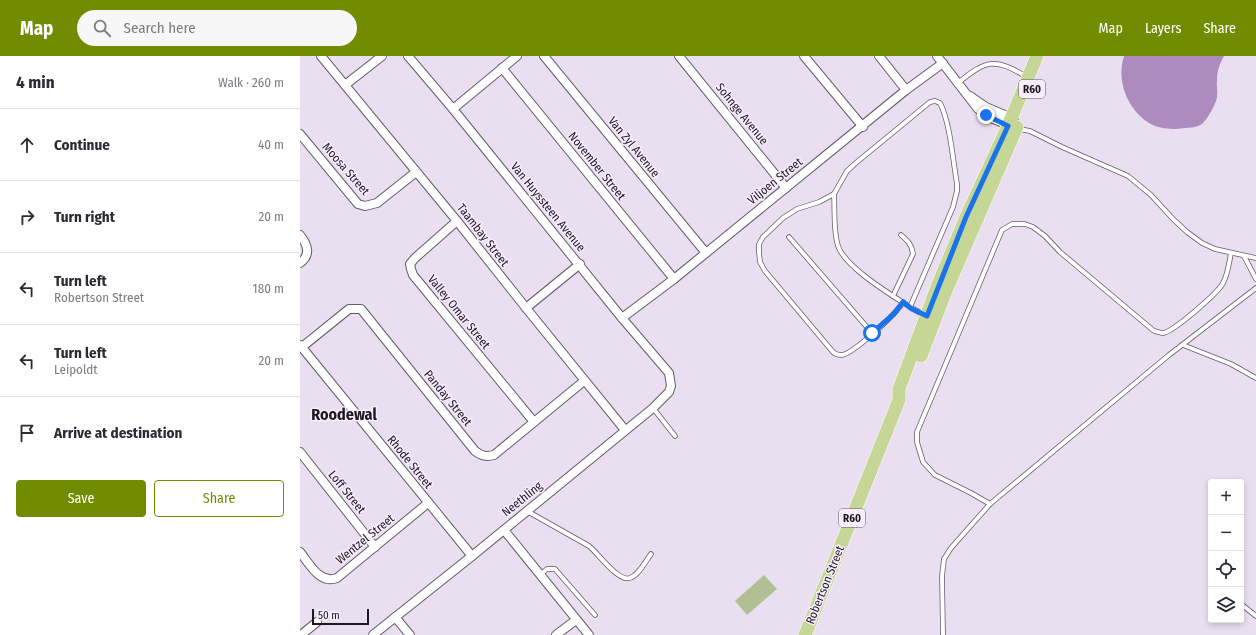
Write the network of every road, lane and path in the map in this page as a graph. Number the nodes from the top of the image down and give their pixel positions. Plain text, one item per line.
1 (321, 56) edge
2 (382, 56) edge
3 (408, 56) edge
4 (517, 56) edge
5 (544, 56) edge
6 (679, 56) edge
7 (804, 56) edge
8 (879, 56) edge
9 (937, 56) edge
10 (1036, 56) edge
11 (1045, 56) edge
12 (943, 63) junction
13 (502, 68) junction
14 (1028, 77) junction
15 (958, 83) junction
16 (345, 85) junction
17 (906, 90) junction
18 (453, 109) junction
19 (1016, 124) junction
20 (863, 127) junction
21 (1030, 131) junction
22 (300, 134) edge
23 (416, 172) junction
24 (786, 188) junction
25 (834, 194) junction
26 (457, 221) junction
27 (300, 235) edge
28 (901, 235) dead end
29 (789, 237) dead end
30 (706, 253) junction
31 (1231, 253) junction
32 (1244, 256) junction
33 (1256, 258) edge
34 (300, 263) edge
35 (580, 264) junction
36 (674, 279) junction
37 (1256, 279) edge
38 (1256, 288) edge
39 (893, 296) junction
40 (903, 302) junction
41 (910, 307) junction
42 (526, 308) junction
43 (622, 318) junction
44 (931, 318) junction
45 (872, 333) junction
46 (1183, 345) junction
47 (301, 346) edge
48 (669, 374) joint
49 (1256, 378) edge
50 (584, 381) junction
51 (653, 408) junction
52 (534, 422) junction
53 (625, 430) junction
54 (675, 436) dead end
55 (300, 452) edge
56 (428, 503) junction
57 (990, 504) junction
58 (526, 511) junction
59 (504, 530) junction
60 (375, 546) junction
61 (300, 552) edge
62 (651, 554) dead end
63 (472, 556) junction
64 (540, 575) junction
65 (1244, 606) edge
66 (595, 615) dead end
67 (1256, 616) edge
68 (395, 617) junction
69 (576, 620) junction
70 (317, 622) dead end
71 (301, 635) edge
72 (373, 635) edge
73 (410, 635) edge
74 (556, 635) edge
75 (589, 635) edge
76 (805, 635) edge
77 (943, 635) edge

1 - 16 street, Taambay Street
2 - 16 street
3 - 18 street, Van Huyssteen Avenue
4 - 13 street
5 - 30 street, Van Zyl Avenue
6 - 24 street, Sohnge Avenue
7 - 20 street
8 - 17 street
9 - 12 street
10 - 14 main road, Robertson Street / R60
11 - 19 main road, Robertson Street / R60
12 - 15 street
12 - 17 street, Viljoen Street
13 - 18 street
13 - 36 street, November Street
14 - 15 lane
14 - 19 main road, Robertson Street / R60
15 - 19 street
16 - 23 street, Taambay Street
17 - 20 street, Viljoen Street
18 - 35 street, Van Huyssteen Avenue
19 - 21 lane
19 - 21 lane
19 - 44 main road, Robertson Street / R60
20 - 24 street, Viljoen Street
21 - 31 lane
22 - 23 street, Moosa Street
23 - 26 street, Taambay Street
24 - 30 street, Viljoen Street
25 - 39 lane
25 - 41 lane
25 - 45 lane
26 - 42 street, Taambay Street
26 - 52 street, Valley Omar Street
27 - 34 street
28 - 39 lane
29 - 45 lane
30 - 36 street, Viljoen Street
31 - 32 lane
31 - 57 lane
32 - 33 lane
32 - 37 lane
35 - 42 street
35 - 43 street, Van Huyssteen Avenue
36 - 43 street, Viljoen Street
38 - 46 lane
39 - 40 lane
40 - 41 lane
40 - 45 lane
41 - 44 lane
42 - 50 street, Taambay Street
43 - 48 street, Van Huyssteen Avenue
44 - 76 main road, Robertson Street / R60
46 - 49 lane
46 - 57 lane
47 - 52 street, Panday Street
47 - 56 street, Rhode Street
48 - 51 street, Neethling
50 - 52 street, Panday Street
50 - 53 street, Taambay Street
51 - 53 street, Neethling
51 - 54 lane
53 - 58 street, Neethling
55 - 60 street, Loff Street
56 - 60 street, Wentzel Street
56 - 63 street, Rhode Street
57 - 77 lane
58 - 59 street, Neethling
58 - 62 lane
59 - 63 street, Neethling
59 - 64 street
60 - 61 street, Wentzel Street
63 - 68 street, Neethling
64 - 66 lane
64 - 69 street
65 - 67 lane
68 - 72 street, Neethling
68 - 73 street
69 - 74 street
69 - 75 street
70 - 71 street

